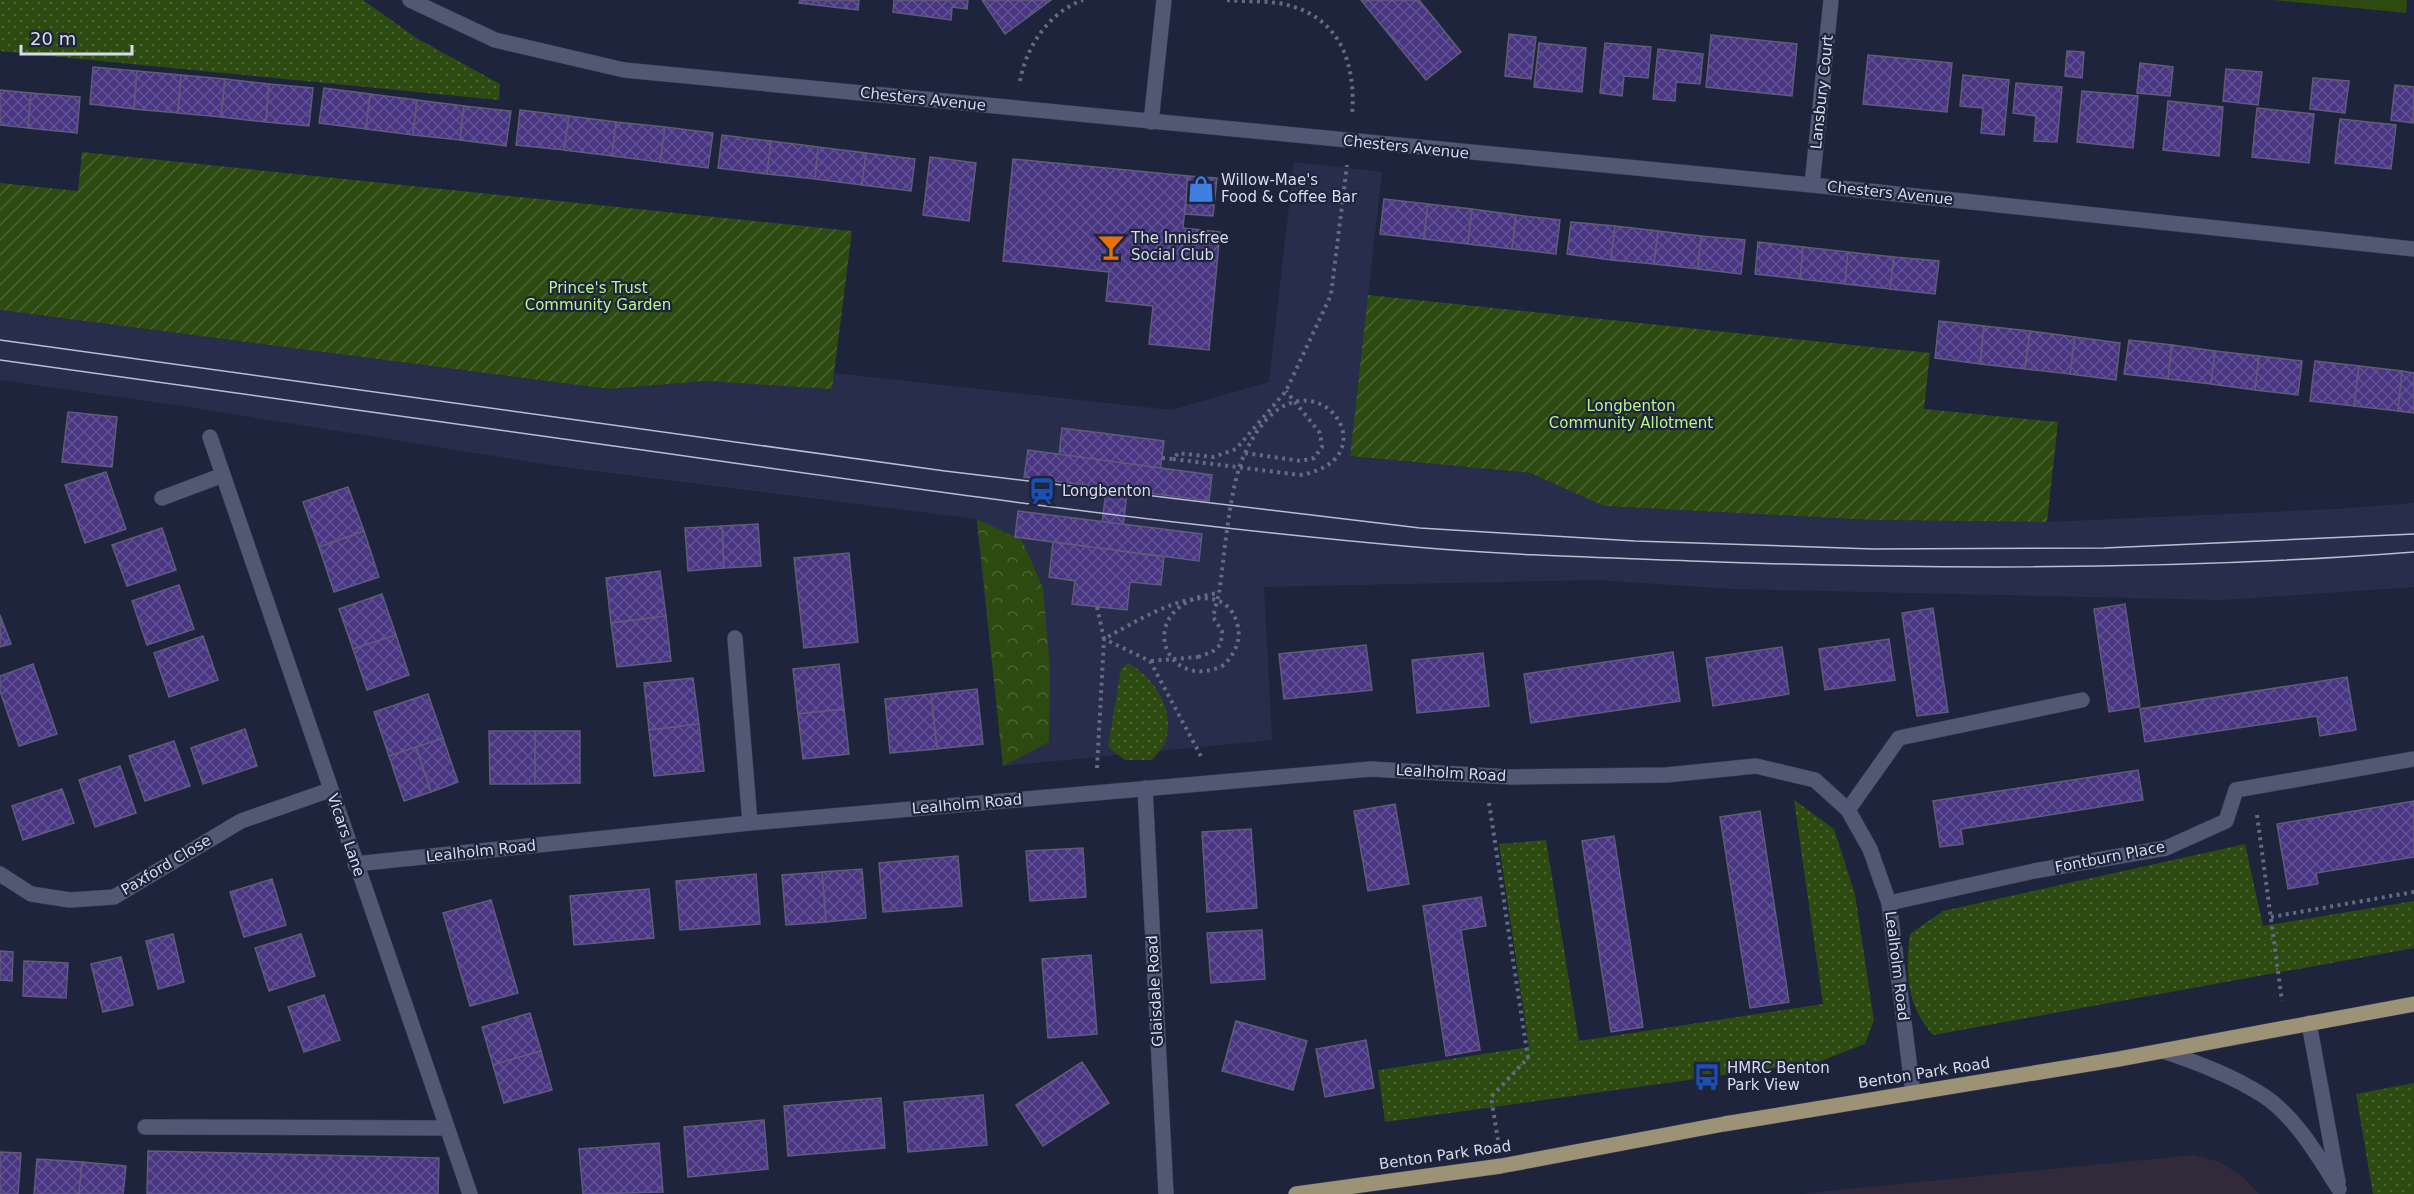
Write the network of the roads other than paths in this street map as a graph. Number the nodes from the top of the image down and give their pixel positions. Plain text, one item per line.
1 (410, 0) edge
2 (1164, 0) edge
3 (1832, 0) edge
4 (1151, 122) junction
5 (1812, 185) junction
6 (2414, 249) edge
7 (210, 436) dead end
8 (223, 475) junction
9 (162, 498) dead end
10 (735, 638) dead end
11 (2082, 700) dead end
12 (2414, 759) edge
13 (1145, 788) junction
14 (330, 790) junction
15 (1848, 810) junction
16 (750, 823) junction
17 (356, 864) junction
18 (0, 874) edge
19 (1888, 903) junction
20 (2414, 1004) edge
21 (2309, 1023) junction
22 (2163, 1051) junction
23 (1913, 1094) junction
24 (145, 1127) dead end
25 (446, 1128) junction
26 (2340, 1192) edge
27 (470, 1194) edge
28 (1166, 1194) edge
29 (1296, 1194) edge

1 - 4 street, Chesters Avenue
2 - 4 street
3 - 5 street, Lansbury Court
4 - 5 street, Chesters Avenue
5 - 6 street, Chesters Avenue
7 - 8 street, Vicars Lane
8 - 9 street
8 - 14 street, Vicars Lane
10 - 16 street
11 - 15 street
12 - 19 street, Fontburn Place
13 - 15 street, Lealholm Road
13 - 16 street, Lealholm Road
13 - 28 street, Glaisdale Road
14 - 17 street, Vicars Lane
14 - 18 street, Paxford Close
15 - 19 street, Lealholm Road
16 - 17 street, Lealholm Road
17 - 25 street, Vicars Lane
19 - 23 street, Lealholm Road
20 - 21 main road, Benton Park Road
21 - 22 main road, Benton Park Road
21 - 26 street
22 - 23 main road, Benton Park Road
22 - 26 street
23 - 29 main road, Benton Park Road
24 - 25 street
25 - 27 street, Vicars Lane

